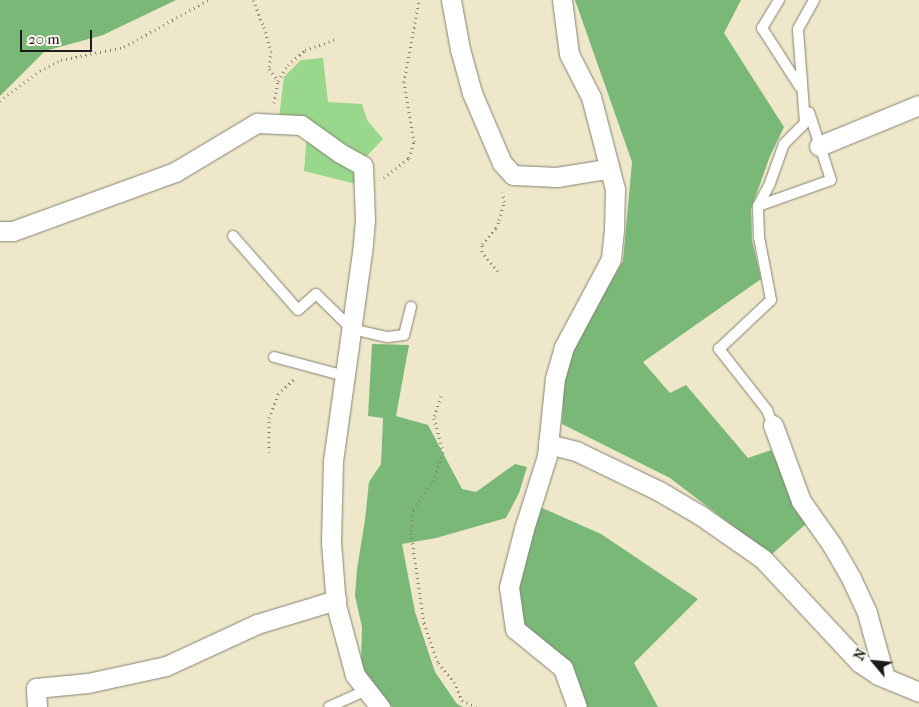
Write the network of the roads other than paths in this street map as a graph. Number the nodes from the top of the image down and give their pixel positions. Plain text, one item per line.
1 (451, 0) edge
2 (562, 0) edge
3 (779, 0) edge
4 (814, 0) edge
5 (802, 89) junction
6 (919, 105) edge
7 (819, 146) junction
8 (610, 166) junction
9 (374, 193) road end
10 (758, 206) junction
11 (365, 220) junction
12 (0, 231) edge
13 (233, 236) dead end
14 (411, 307) dead end
15 (352, 330) junction
16 (274, 357) dead end
17 (345, 376) junction
18 (773, 425) joint
19 (548, 444) junction
20 (336, 600) junction
21 (885, 678) junction
22 (367, 690) junction
23 (919, 692) edge
24 (37, 707) edge
25 (329, 707) edge
26 (380, 707) edge
27 (577, 707) edge

1 - 8 street
2 - 8 street
3 - 5 lane
4 - 5 lane
5 - 7 lane
5 - 10 lane
6 - 7 street
7 - 10 lane
8 - 19 street
9 - 11 street
10 - 18 lane
11 - 12 street
11 - 15 street
13 - 15 lane
14 - 15 lane
15 - 17 street
16 - 17 lane
17 - 20 street
18 - 21 street
19 - 21 street
19 - 27 street
20 - 22 street
20 - 24 street
21 - 23 street
22 - 25 lane
22 - 26 street

